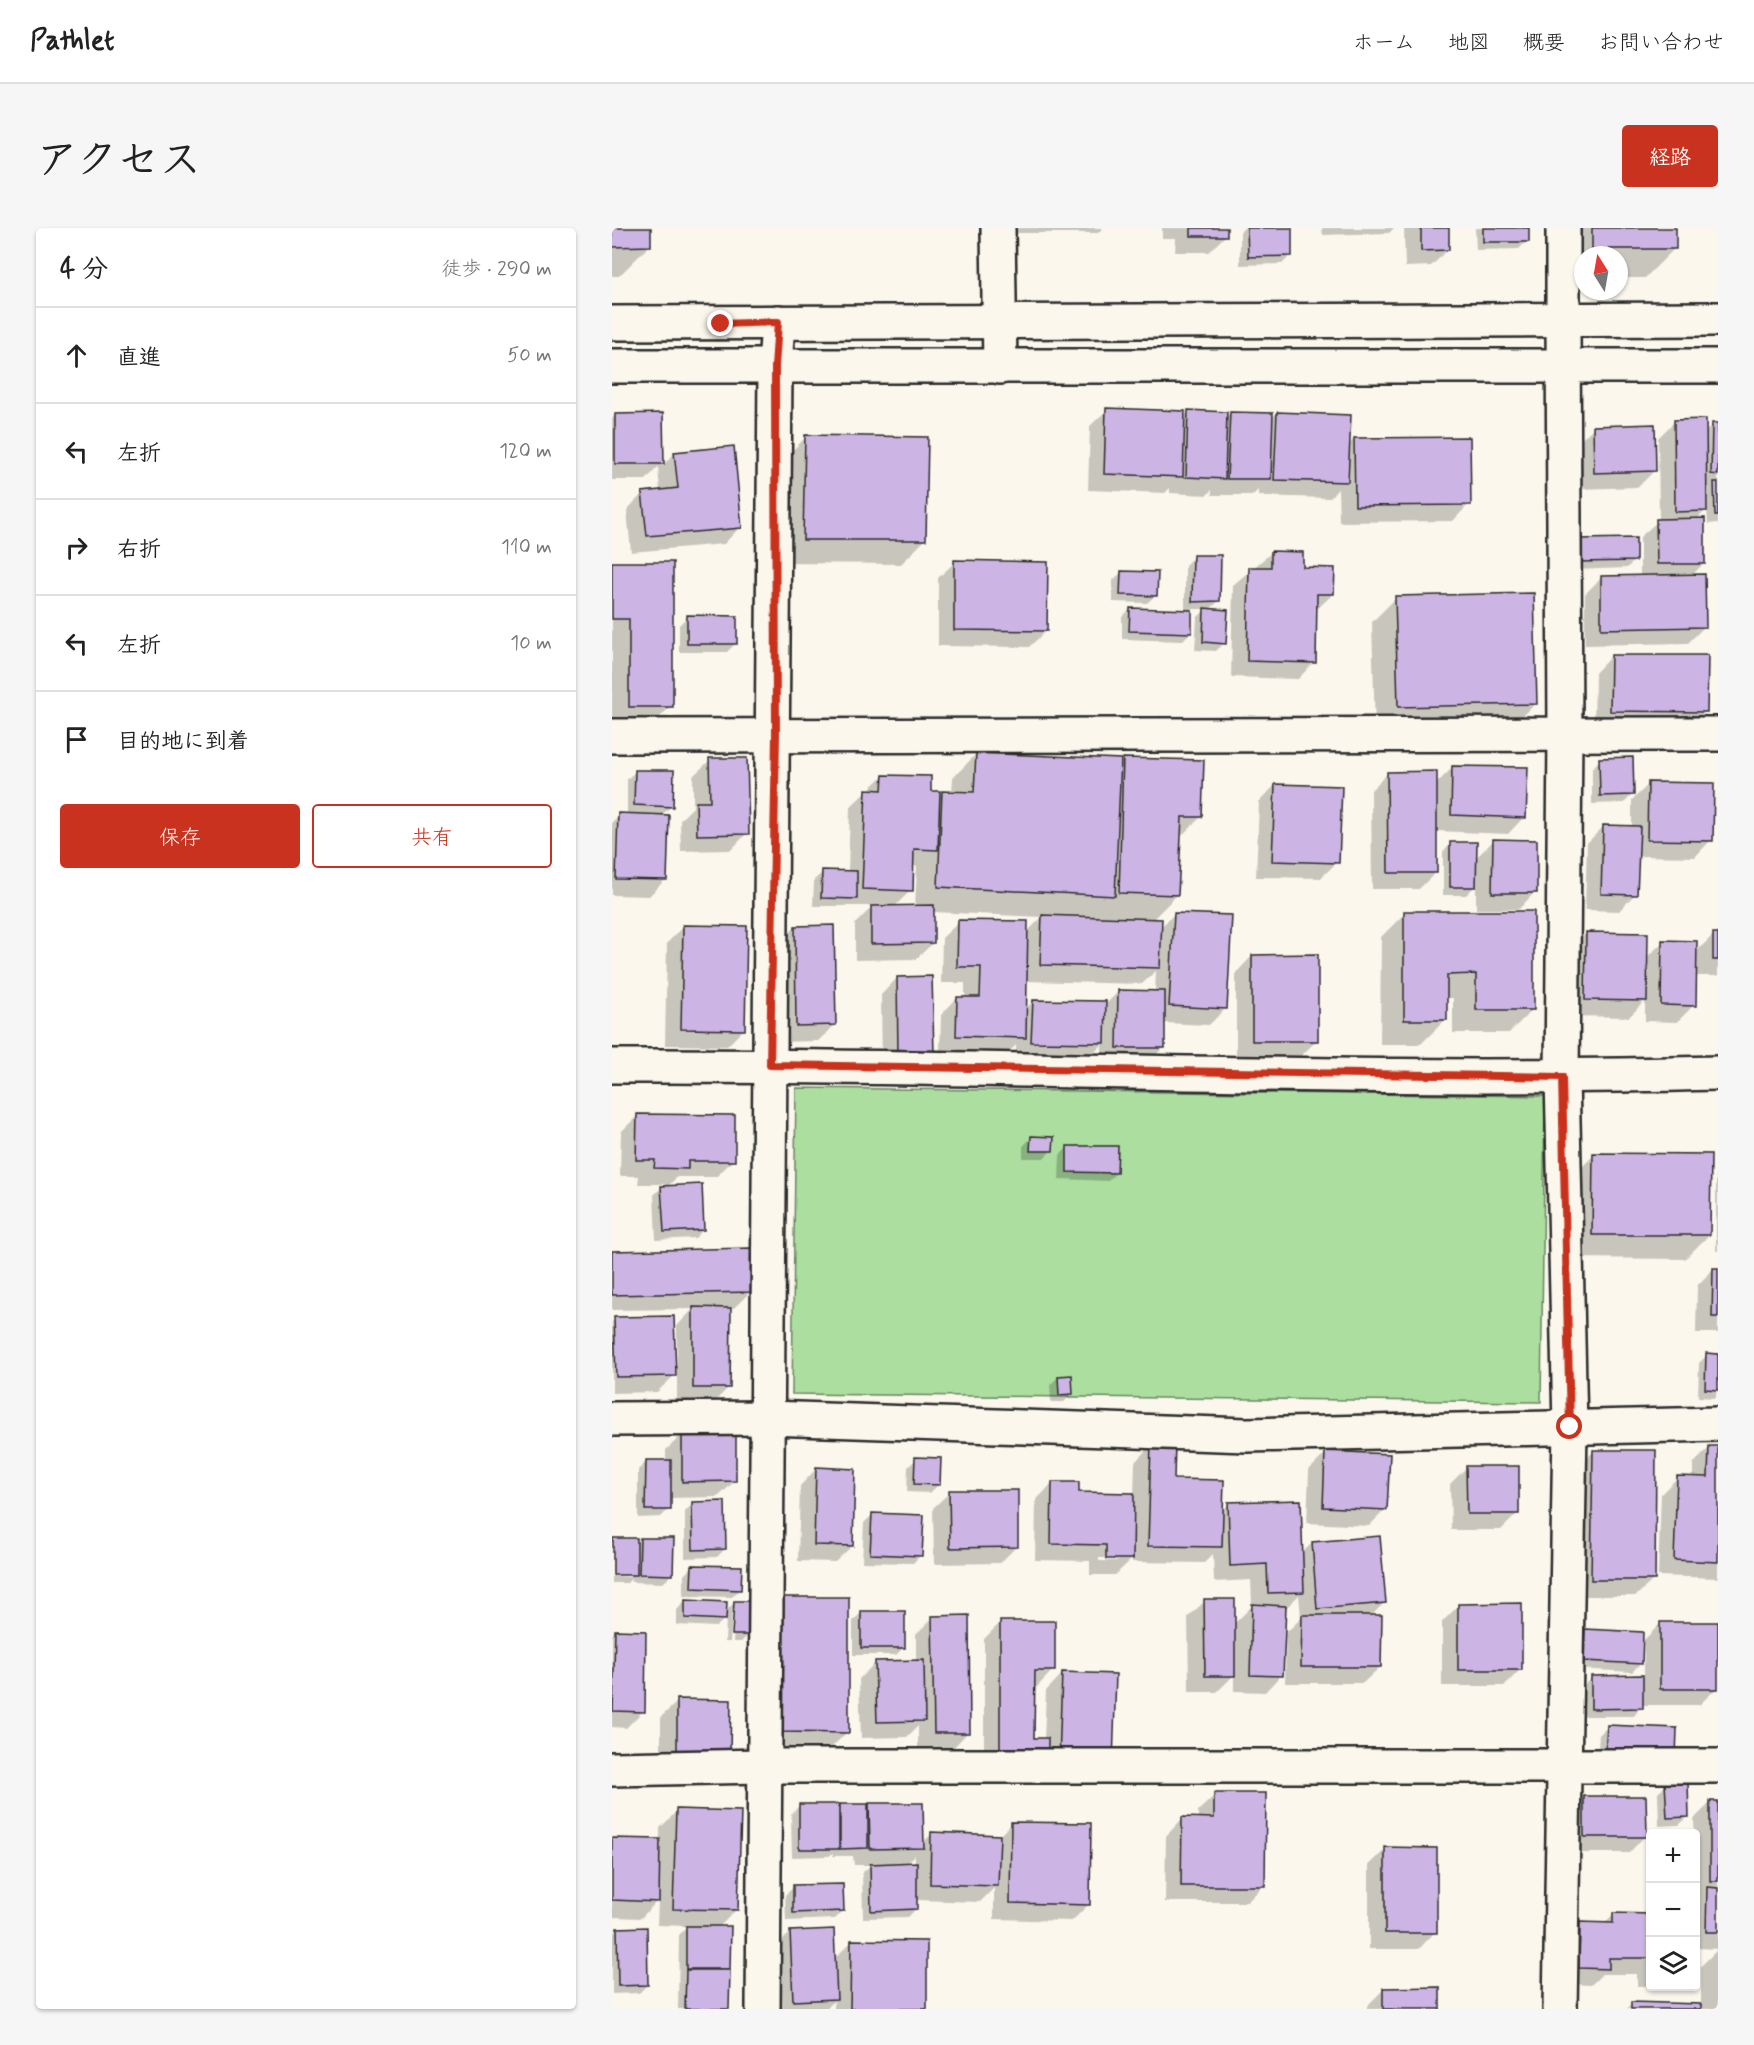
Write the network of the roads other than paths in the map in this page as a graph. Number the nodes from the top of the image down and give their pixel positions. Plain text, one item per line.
1 (998, 228) edge
2 (1563, 228) edge
3 (1718, 319) edge
4 (1563, 321) junction
5 (778, 322) junction
6 (612, 323) edge
7 (999, 323) junction
8 (612, 366) edge
9 (1718, 366) edge
10 (775, 367) junction
11 (1000, 367) junction
12 (1562, 367) junction
13 (1718, 734) edge
14 (1565, 735) junction
15 (612, 736) edge
16 (776, 736) junction
17 (770, 1065) junction
18 (612, 1066) edge
19 (1718, 1072) edge
20 (1562, 1077) junction
21 (769, 1418) junction
22 (612, 1419) edge
23 (1718, 1424) edge
24 (1570, 1427) junction
25 (1563, 1765) junction
26 (763, 1766) junction
27 (1718, 1766) edge
28 (612, 1769) edge
29 (763, 2009) edge
30 (1560, 2009) edge

1 - 7 street
2 - 4 street
3 - 4 street
4 - 7 street
4 - 12 street
5 - 6 street
5 - 7 street
5 - 10 street
7 - 11 street
8 - 10 street
9 - 12 street
10 - 11 street
10 - 16 street
11 - 12 street
12 - 14 street
13 - 14 street
14 - 16 street
14 - 20 street
15 - 16 street
16 - 17 street
17 - 18 street
17 - 20 street
17 - 21 street
19 - 20 street
20 - 24 street
21 - 22 street
21 - 24 street
21 - 26 street
23 - 24 street
24 - 25 street
25 - 26 street
25 - 27 street
25 - 30 street
26 - 28 street
26 - 29 street

